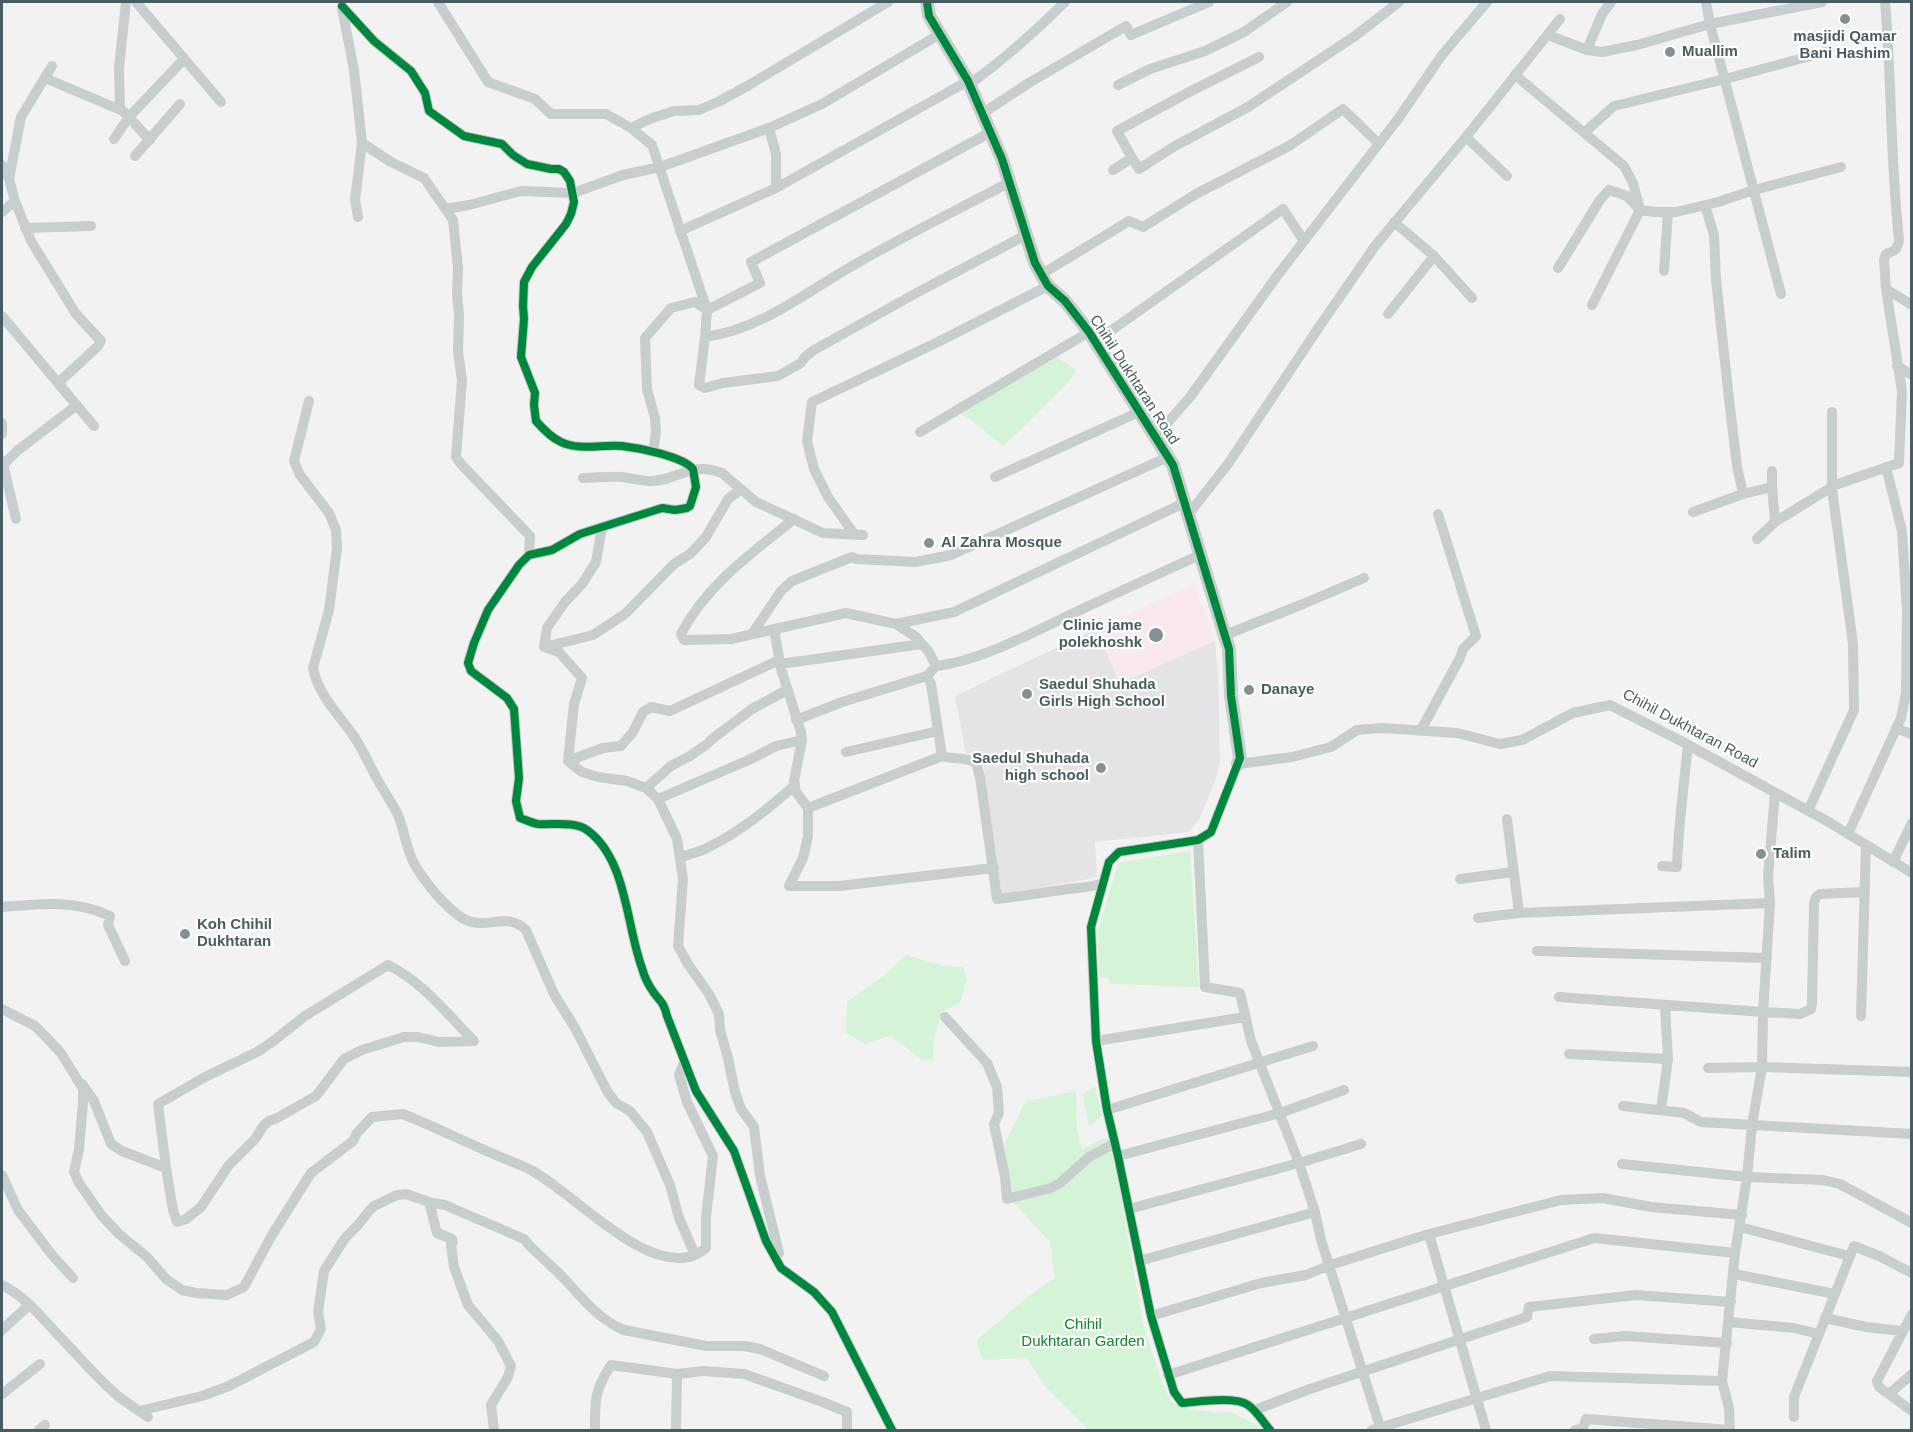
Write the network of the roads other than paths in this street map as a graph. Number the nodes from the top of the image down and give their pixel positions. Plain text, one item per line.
1 (126, 2) edge
2 (136, 2) edge
3 (438, 2) edge
4 (888, 2) edge
5 (927, 2) edge
6 (1065, 2) edge
7 (1209, 2) edge
8 (1287, 2) edge
9 (1399, 2) edge
10 (1487, 2) edge
11 (1611, 2) edge
12 (1706, 2) edge
13 (1822, 2) edge
14 (1885, 2) edge
15 (341, 4) edge
16 (1785, 5) edge
17 (1560, 19) dead end
18 (1710, 24) junction
19 (940, 34) junction
20 (1548, 35) junction
21 (1587, 50) junction
22 (1829, 51) dead end
23 (1258, 57) dead end
24 (184, 59) junction
25 (52, 66) dead end
26 (1515, 75) junction
27 (45, 78) junction
28 (1725, 79) junction
29 (969, 83) junction
30 (1118, 85) dead end
31 (221, 102) dead end
32 (180, 104) dead end
33 (120, 110) junction
34 (982, 113) junction
35 (129, 117) junction
36 (632, 128) junction
37 (769, 128) junction
38 (991, 132) junction
39 (1585, 132) junction
40 (1466, 137) junction
41 (114, 139) dead end
42 (150, 140) junction
43 (362, 143) junction
44 (1378, 143) junction
45 (135, 156) dead end
46 (1132, 158) junction
47 (2, 165) edge
48 (660, 167) junction
49 (1841, 167) dead end
50 (1113, 170) dead end
51 (1507, 176) dead end
52 (9, 179) junction
53 (1010, 182) junction
54 (776, 188) junction
55 (1754, 190) junction
56 (573, 193) junction
57 (15, 201) junction
58 (1705, 205) junction
59 (445, 209) junction
60 (1640, 210) junction
61 (2, 212) edge
62 (1668, 212) junction
63 (357, 217) dead end
64 (1394, 222) junction
65 (91, 226) dead end
66 (25, 228) junction
67 (680, 231) junction
68 (1026, 236) junction
69 (1304, 241) junction
70 (1434, 256) junction
71 (1558, 268) dead end
72 (1664, 271) dead end
73 (1045, 280) junction
74 (1886, 288) junction
75 (1782, 294) dead end
76 (1472, 298) dead end
77 (1911, 304) edge
78 (1592, 305) dead end
79 (706, 310) junction
80 (1388, 314) dead end
81 (2, 316) edge
82 (705, 337) junction
83 (1092, 337) junction
84 (1897, 366) junction
85 (1911, 375) edge
86 (58, 383) junction
87 (309, 400) dead end
88 (77, 405) junction
89 (1139, 412) junction
90 (1832, 412) dead end
91 (2, 423) edge
92 (94, 426) dead end
93 (920, 432) dead end
94 (2, 434) edge
95 (1155, 437) junction
96 (653, 452) junction
97 (1168, 457) junction
98 (2, 462) edge
99 (1886, 467) junction
100 (693, 469) junction
101 (1772, 471) dead end
102 (995, 477) dead end
103 (584, 478) dead end
104 (1772, 487) junction
105 (1832, 489) junction
106 (740, 490) junction
107 (1743, 494) junction
108 (1186, 509) junction
109 (1693, 512) dead end
110 (1438, 514) dead end
111 (16, 519) dead end
112 (794, 519) junction
113 (1775, 522) junction
114 (602, 527) junction
115 (1907, 531) edge
116 (1757, 539) dead end
117 (529, 555) junction
118 (1200, 555) junction
119 (1364, 578) dead end
120 (896, 624) junction
121 (774, 629) junction
122 (752, 634) junction
123 (1225, 635) junction
124 (922, 644) junction
125 (544, 647) junction
126 (780, 662) junction
127 (936, 666) junction
128 (927, 676) junction
129 (787, 690) junction
130 (796, 720) junction
131 (1897, 729) junction
132 (1420, 730) junction
133 (938, 731) junction
134 (1911, 734) edge
135 (802, 740) junction
136 (1688, 745) junction
137 (846, 752) dead end
138 (942, 756) junction
139 (568, 761) junction
140 (1238, 764) junction
141 (795, 785) junction
142 (646, 788) junction
143 (1775, 794) junction
144 (658, 799) junction
145 (808, 808) junction
146 (1808, 811) junction
147 (1507, 819) dead end
148 (1911, 823) edge
149 (1848, 834) junction
150 (1198, 840) junction
151 (1866, 845) junction
152 (681, 857) junction
153 (1893, 862) junction
154 (1662, 867) dead end
155 (994, 868) junction
156 (1514, 872) junction
157 (1911, 873) edge
158 (1460, 879) dead end
159 (1103, 883) junction
160 (1864, 892) junction
161 (1770, 903) junction
162 (2, 907) edge
163 (1519, 913) junction
164 (1478, 918) dead end
165 (1537, 951) dead end
166 (1767, 958) junction
167 (125, 961) dead end
168 (1558, 997) dead end
169 (1665, 1006) junction
170 (2, 1009) edge
171 (1763, 1012) junction
172 (1861, 1016) dead end
173 (945, 1017) dead end
174 (1245, 1017) junction
175 (1096, 1041) junction
176 (1313, 1046) dead end
177 (1569, 1054) dead end
178 (1668, 1059) junction
179 (684, 1062) junction
180 (1259, 1063) junction
181 (1762, 1067) junction
182 (1708, 1068) dead end
183 (1911, 1072) edge
184 (78, 1079) junction
185 (1344, 1090) dead end
186 (1623, 1106) dead end
187 (1107, 1110) junction
188 (1661, 1110) junction
189 (1281, 1113) junction
190 (1752, 1125) junction
191 (1911, 1134) edge
192 (1115, 1143) junction
193 (1361, 1144) dead end
194 (1118, 1156) junction
195 (1299, 1163) junction
196 (1622, 1164) dead end
197 (166, 1168) junction
198 (2, 1175) edge
199 (1747, 1177) junction
200 (429, 1202) junction
201 (1129, 1209) junction
202 (1315, 1212) junction
203 (1742, 1215) junction
204 (1911, 1223) edge
205 (1740, 1227) junction
206 (1430, 1234) junction
207 (1735, 1253) junction
208 (695, 1255) junction
209 (1850, 1256) junction
210 (776, 1259) junction
211 (1139, 1260) junction
212 (1330, 1265) junction
213 (1911, 1273) edge
214 (1734, 1274) junction
215 (73, 1278) dead end
216 (2, 1286) edge
217 (1443, 1286) junction
218 (1834, 1294) junction
219 (1731, 1302) junction
220 (29, 1305) junction
221 (1911, 1314) edge
222 (1151, 1316) junction
223 (1346, 1317) junction
224 (1825, 1318) junction
225 (1729, 1322) junction
226 (2, 1330) edge
227 (1902, 1331) junction
228 (1819, 1334) junction
229 (1594, 1339) dead end
230 (1459, 1341) junction
231 (1727, 1343) junction
232 (40, 1364) dead end
233 (1363, 1371) junction
234 (677, 1374) junction
235 (1911, 1374) edge
236 (1168, 1375) junction
237 (824, 1376) dead end
238 (1722, 1381) junction
239 (2, 1394) edge
240 (1889, 1394) junction
241 (1476, 1400) junction
242 (1255, 1410) junction
243 (1911, 1410) edge
244 (1794, 1417) dead end
245 (1378, 1430) edge
246 (1730, 1430) edge
247 (494, 1431) edge
248 (595, 1431) edge
249 (676, 1431) edge
250 (847, 1431) edge
251 (892, 1431) edge
252 (1270, 1431) edge
253 (1486, 1431) edge
254 (1575, 1431) edge

1 - 33 street
2 - 24 street
3 - 36 street
4 - 36 street
5 - 19 street, Chihil Dukhtaran Road
6 - 29 street
7 - 34 street
8 - 30 street
9 - 46 street
10 - 44 street
11 - 21 street
12 - 18 street
13 - 16 street
14 - 74 street
15 - 43 street
15 - 56 street
16 - 18 street
17 - 20 street
18 - 21 street
18 - 28 street
19 - 29 street, Chihil Dukhtaran Road
19 - 37 street
20 - 21 street
20 - 26 street
22 - 28 street
23 - 46 street
24 - 31 street
24 - 35 street
25 - 27 street
26 - 39 street
26 - 40 street
27 - 33 street
27 - 52 street
28 - 39 street
28 - 55 street
29 - 34 street, Chihil Dukhtaran Road
29 - 54 street
32 - 42 street
33 - 35 street
34 - 38 street, Chihil Dukhtaran Road
35 - 41 street
35 - 42 street
36 - 48 street
37 - 48 street
37 - 54 street
38 - 53 street, Chihil Dukhtaran Road
38 - 79 street
39 - 60 street
40 - 51 street
40 - 64 street
42 - 45 street
43 - 59 street
43 - 63 street
44 - 69 street
44 - 73 street
46 - 50 street
47 - 52 street
48 - 56 street
48 - 67 street
49 - 55 street
52 - 57 street
53 - 68 street, Chihil Dukhtaran Road
53 - 82 street
54 - 67 street
55 - 58 street
55 - 75 street
56 - 59 street
56 - 96 street
57 - 61 street
57 - 66 street
58 - 62 street
58 - 107 street
59 - 117 street
60 - 62 street
60 - 71 street
60 - 78 street
62 - 72 street
64 - 70 street
64 - 108 street
65 - 66 street
66 - 86 street
67 - 79 street
68 - 73 street, Chihil Dukhtaran Road
68 - 82 street
69 - 83 street
69 - 95 street
70 - 76 street
70 - 80 street
73 - 83 street, Chihil Dukhtaran Road
73 - 112 street
74 - 77 street
74 - 84 street
79 - 82 street
79 - 96 street
81 - 86 street
83 - 89 street, Chihil Dukhtaran Road
83 - 93 street
84 - 85 street
84 - 99 street
86 - 88 street
87 - 208 street
88 - 92 street
88 - 98 street
89 - 95 street, Chihil Dukhtaran Road
89 - 102 street
90 - 105 street
91 - 94 street
95 - 97 street, Chihil Dukhtaran Road
96 - 100 street
97 - 108 street, Chihil Dukhtaran Road
97 - 122 street
98 - 111 street
99 - 105 street
99 - 115 street
100 - 103 street
100 - 106 street
100 - 114 street
101 - 104 street
104 - 107 street
104 - 113 street
105 - 113 street
105 - 146 street
106 - 112 street
106 - 125 street
107 - 109 street
108 - 118 street, Chihil Dukhtaran Road
108 - 120 street
110 - 132 street
112 - 122 street
113 - 116 street
114 - 117 street
114 - 125 street
115 - 131 street
117 - 179 street
118 - 123 street, Chihil Dukhtaran Road
118 - 127 street
119 - 123 street
120 - 121 street
120 - 124 street
121 - 122 street
121 - 126 street
123 - 140 street, Chihil Dukhtaran Road
124 - 126 street
124 - 127 street
125 - 139 street
126 - 129 street
126 - 139 street
127 - 128 street
128 - 130 street
128 - 133 street
129 - 130 street
129 - 142 street
130 - 135 street
131 - 134 street
131 - 149 street
132 - 136 street, Chihil Dukhtaran Road
132 - 140 street, Chihil Dukhtaran Road
133 - 137 street
133 - 138 street
135 - 141 street
135 - 144 street
136 - 143 street, Chihil Dukhtaran Road
136 - 154 street
138 - 145 street
138 - 155 street
139 - 142 street
140 - 150 street
141 - 145 street
141 - 152 street
142 - 144 street
143 - 146 street, Chihil Dukhtaran Road
143 - 161 street
144 - 152 street
145 - 155 street
146 - 149 street, Chihil Dukhtaran Road
147 - 156 street
148 - 153 street
149 - 151 street, Chihil Dukhtaran Road
150 - 159 street
150 - 174 street
151 - 153 street, Chihil Dukhtaran Road
151 - 160 street
152 - 210 street
153 - 157 street, Chihil Dukhtaran Road
155 - 159 street
156 - 158 street
156 - 163 street
159 - 175 street
160 - 171 street
160 - 172 street
161 - 163 street
161 - 166 street
162 - 167 street
163 - 164 street
165 - 166 street
166 - 171 street
168 - 169 street
169 - 171 street
169 - 178 street
170 - 184 street
171 - 181 street
173 - 192 street
174 - 175 street
174 - 180 street
175 - 187 street
176 - 180 street
177 - 178 street
178 - 188 street
179 - 208 street
179 - 210 street
180 - 187 street
180 - 189 street
181 - 182 street
181 - 183 street
181 - 190 street
184 - 197 street
184 - 208 street
185 - 189 street
186 - 188 street
187 - 192 street
188 - 190 street
189 - 194 street
189 - 195 street
190 - 191 street
190 - 199 street
192 - 194 street
193 - 195 street
194 - 201 street
195 - 201 street
195 - 202 street
196 - 199 street
197 - 197 street
198 - 215 street
199 - 203 street
199 - 204 street
200 - 220 street
200 - 237 street
200 - 247 street
201 - 211 street
202 - 211 street
202 - 212 street
203 - 205 street
203 - 206 street
205 - 207 street
205 - 209 street
206 - 212 street
206 - 217 street
207 - 214 street
207 - 217 street
209 - 213 street
209 - 218 street
210 - 251 street
211 - 222 street
212 - 222 street
212 - 223 street
214 - 218 street
214 - 219 street
216 - 220 street
217 - 223 street
217 - 230 street
218 - 224 street
219 - 225 street
219 - 230 street
220 - 226 street
221 - 227 street
222 - 236 street
223 - 233 street
223 - 236 street
224 - 227 street
224 - 228 street
225 - 228 street
225 - 231 street
227 - 240 street
228 - 244 street
229 - 231 street
230 - 233 street
230 - 241 street
231 - 238 street
232 - 239 street
233 - 242 street
233 - 245 street
234 - 248 street
234 - 249 street
234 - 250 street
235 - 240 street
236 - 242 street
238 - 241 street
238 - 246 street
240 - 243 street
241 - 245 street
241 - 253 street
242 - 252 street
246 - 254 street

